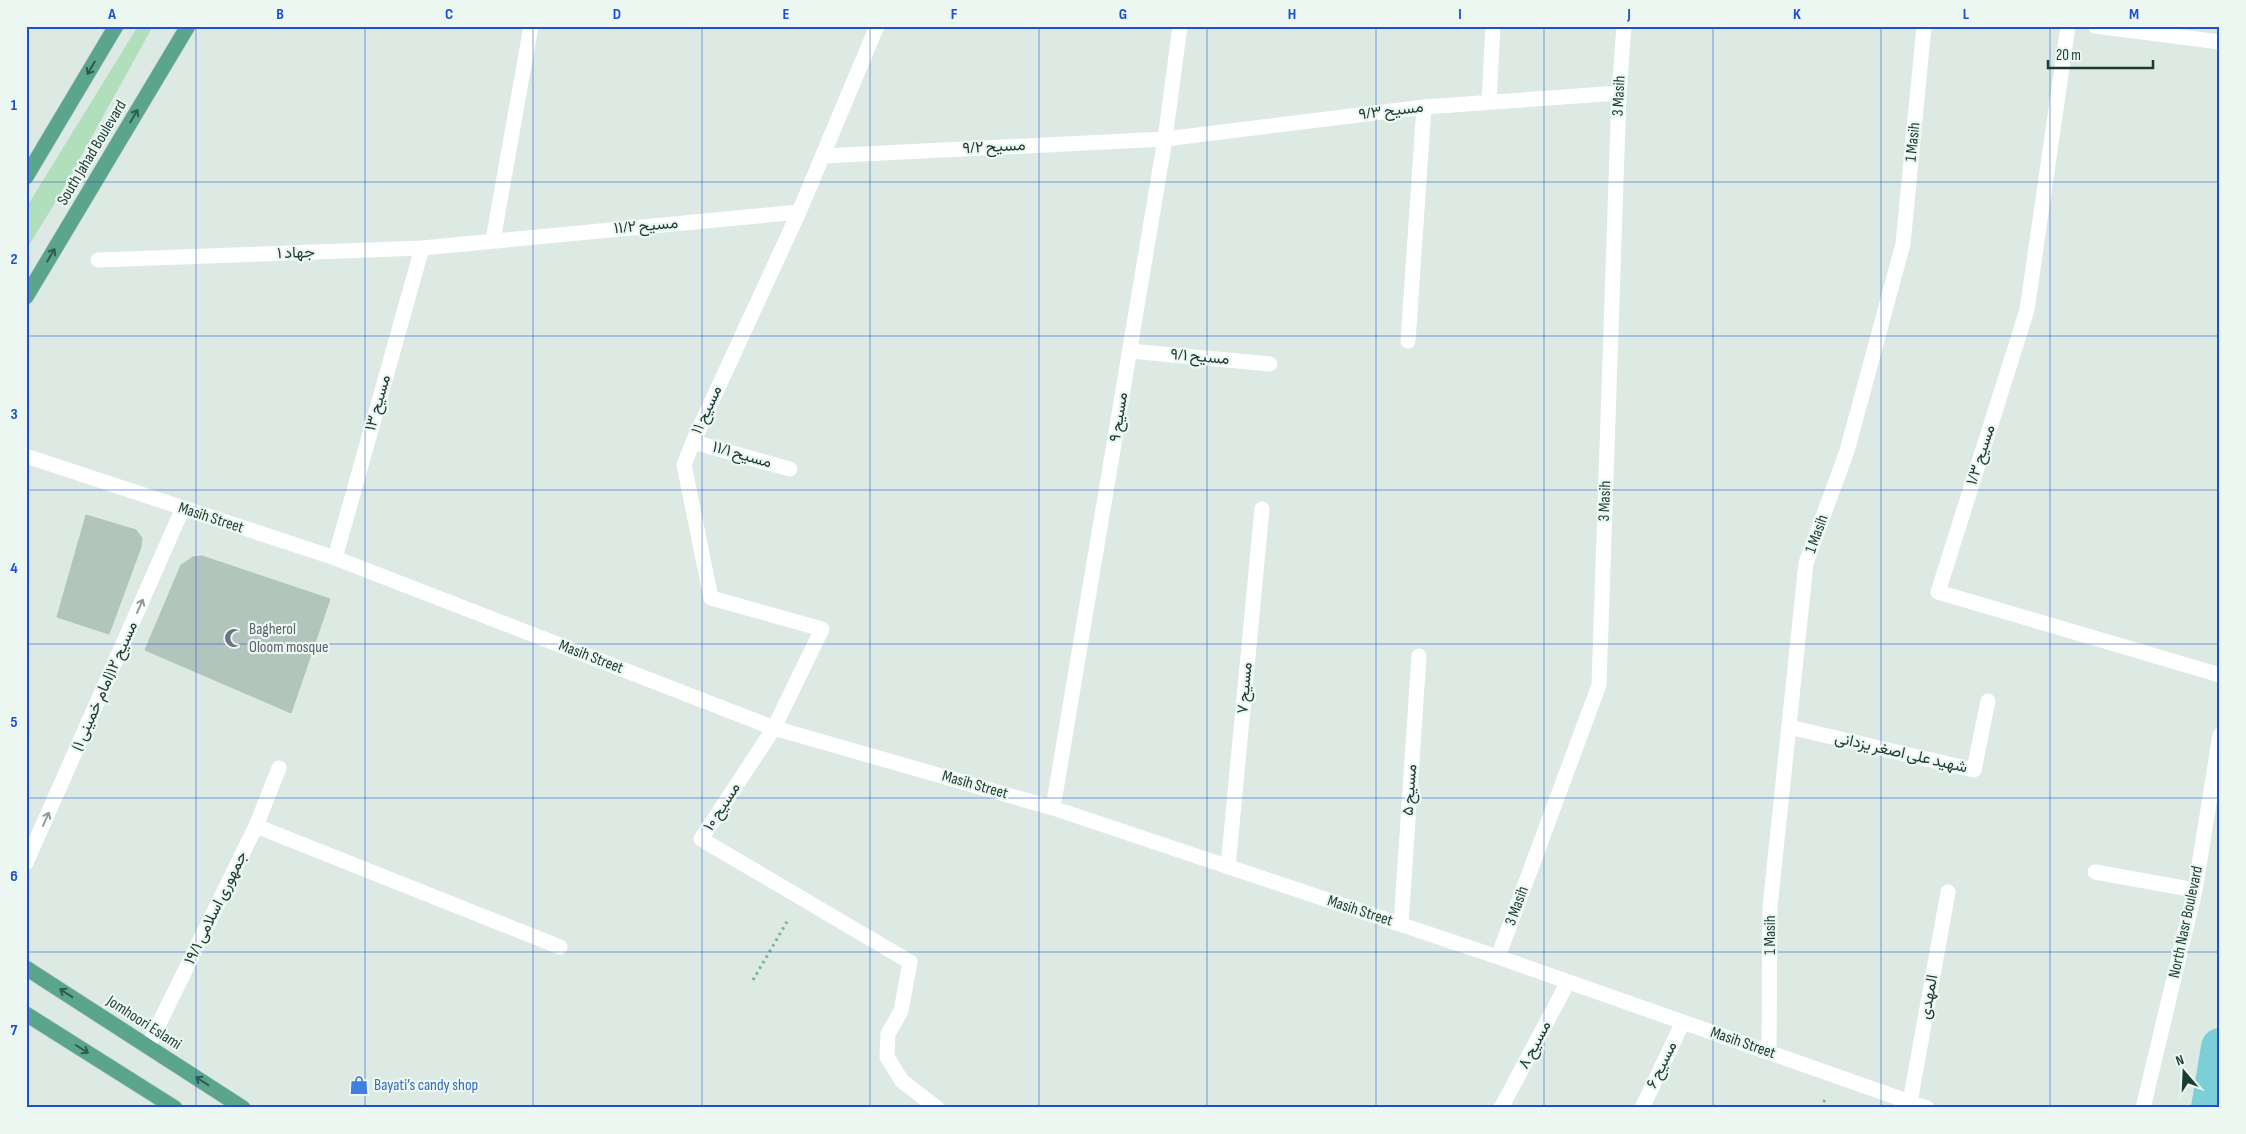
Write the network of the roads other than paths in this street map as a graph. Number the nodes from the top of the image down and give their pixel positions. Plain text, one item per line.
1 (116, 26) edge
2 (188, 26) edge
3 (531, 26) edge
4 (877, 26) edge
5 (1180, 26) edge
6 (1493, 26) edge
7 (1624, 26) edge
8 (1924, 26) edge
9 (2068, 26) edge
10 (2095, 26) edge
11 (2220, 42) edge
12 (1619, 93) junction
13 (1489, 102) junction
14 (1424, 107) junction
15 (1165, 139) junction
16 (823, 156) junction
17 (26, 177) edge
18 (799, 212) junction
19 (493, 240) junction
20 (422, 248) junction
21 (98, 260) dead end
22 (26, 298) edge
23 (1408, 341) dead end
24 (1130, 351) junction
25 (1270, 364) dead end
26 (693, 442) junction
27 (26, 456) edge
28 (790, 469) dead end
29 (183, 508) junction
30 (1262, 509) dead end
31 (334, 558) junction
32 (1419, 656) dead end
33 (2220, 675) edge
34 (1988, 701) dead end
35 (1789, 727) junction
36 (774, 728) junction
37 (2220, 734) edge
38 (279, 768) dead end
39 (1054, 808) junction
40 (256, 826) junction
41 (26, 863) edge
42 (1228, 867) junction
43 (2095, 872) dead end
44 (2195, 890) junction
45 (1948, 892) dead end
46 (1400, 924) junction
47 (560, 947) dead end
48 (1498, 957) junction
49 (26, 968) edge
50 (1568, 982) junction
51 (26, 1014) edge
52 (1683, 1022) junction
53 (148, 1046) junction
54 (1769, 1052) junction
55 (1910, 1102) junction
56 (176, 1108) edge
57 (244, 1108) edge
58 (937, 1108) edge
59 (1501, 1108) edge
60 (1642, 1108) edge
61 (1927, 1108) edge
62 (2142, 1108) edge

1 -> 17 main road
22 -> 2 main road, South Jahad Boulevard
3 - 19 street
4 - 16 street, مسیح ۱۱
5 - 15 street, مسیح ۹
6 - 13 street
7 - 12 street, 3 Masih
8 - 35 street, 1 Masih
9 - 33 street, مسیح ۱/۳
10 - 11 street
12 - 13 street, مسیح ۹/۳
12 - 48 street, 3 Masih
13 - 14 street, مسیح ۹/۳
14 - 15 street, مسیح ۹/۳
14 - 23 street
15 - 16 street, مسیح ۹/۲
15 - 24 street, مسیح ۹
16 - 18 street, مسیح ۱۱
18 - 19 street, مسیح ۱۱/۲
18 - 26 street, مسیح ۱۱
19 - 20 street, جهاد ۱
20 - 21 street, جهاد ۱
20 - 31 street, مسیح ۱۳
24 - 25 street, مسیح ۹/۱
24 - 39 street, مسیح ۹
26 - 28 street, مسیح ۱۱/۱
26 - 36 street, مسیح ۱۱
27 - 29 street, Masih Street
29 - 31 street, Masih Street
41 -> 29 street, مسیح ۱۲(امام خمینی ۱)
30 - 42 street, مسیح ۷
31 - 36 street, Masih Street
32 - 46 street, مسیح ۵
34 - 35 street, شهید علی اصغر یزدانی
35 - 54 street, 1 Masih
36 - 39 street, Masih Street
36 - 58 street, مسیح ۱۰
37 - 44 street, North Nasr Boulevard
38 - 40 street, جمهوری اسلامی ۱۹/۱
39 - 42 street, Masih Street
40 - 47 street
40 - 53 street, جمهوری اسلامی ۱۹/۱
42 - 46 street, Masih Street
43 - 44 street
44 - 62 street, North Nasr Boulevard
45 - 55 street, المهدی
46 - 48 street, Masih Street
48 - 50 street, Masih Street
53 -> 49 main road, Jomhoori Eslami
50 - 52 street, Masih Street
50 - 59 street, مسیح ۸
51 -> 56 main road
52 - 54 street, Masih Street
52 - 60 street, مسیح ۶
57 -> 53 main road, Jomhoori Eslami
54 - 55 street, Masih Street
55 - 61 street, Masih Street

